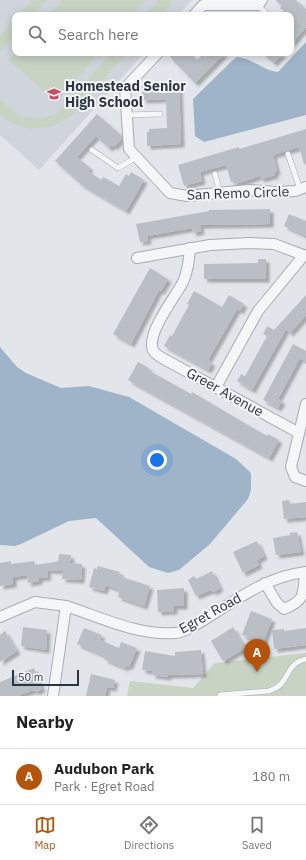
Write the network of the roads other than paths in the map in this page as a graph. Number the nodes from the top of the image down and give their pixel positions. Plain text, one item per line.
1 (260, 2) edge
2 (197, 12) edge
3 (266, 12) edge
4 (155, 56) edge
5 (160, 114) dead end
6 (127, 115) junction
7 (92, 150) dead end
8 (288, 154) dead end
9 (137, 157) junction
10 (215, 174) dead end
11 (303, 188) edge
12 (220, 193) junction
13 (190, 248) junction
14 (305, 256) edge
15 (137, 258) dead end
16 (216, 387) junction
17 (306, 404) edge
18 (299, 433) junction
19 (306, 481) edge
20 (305, 572) edge
21 (265, 583) junction
22 (66, 606) junction
23 (0, 617) edge
24 (306, 659) edge
25 (220, 695) dead end
26 (52, 696) edge

1 - 2 street
1 - 3 lane
4 - 6 street, San Remo Circle
5 - 6 lane
6 - 9 street, San Remo Circle
7 - 9 lane
8 - 11 lane
9 - 12 street, San Remo Circle
10 - 12 lane
11 - 12 street, San Remo Circle
13 - 14 street
13 - 15 street
13 - 16 street, Greer Avenue
14 - 16 street
16 - 18 street, Greer Avenue
17 - 18 street
18 - 19 street
20 - 21 street, Egret Road
20 - 21 street
21 - 22 street, Egret Road
22 - 23 street, Egret Road
22 - 26 street
24 - 25 lane

